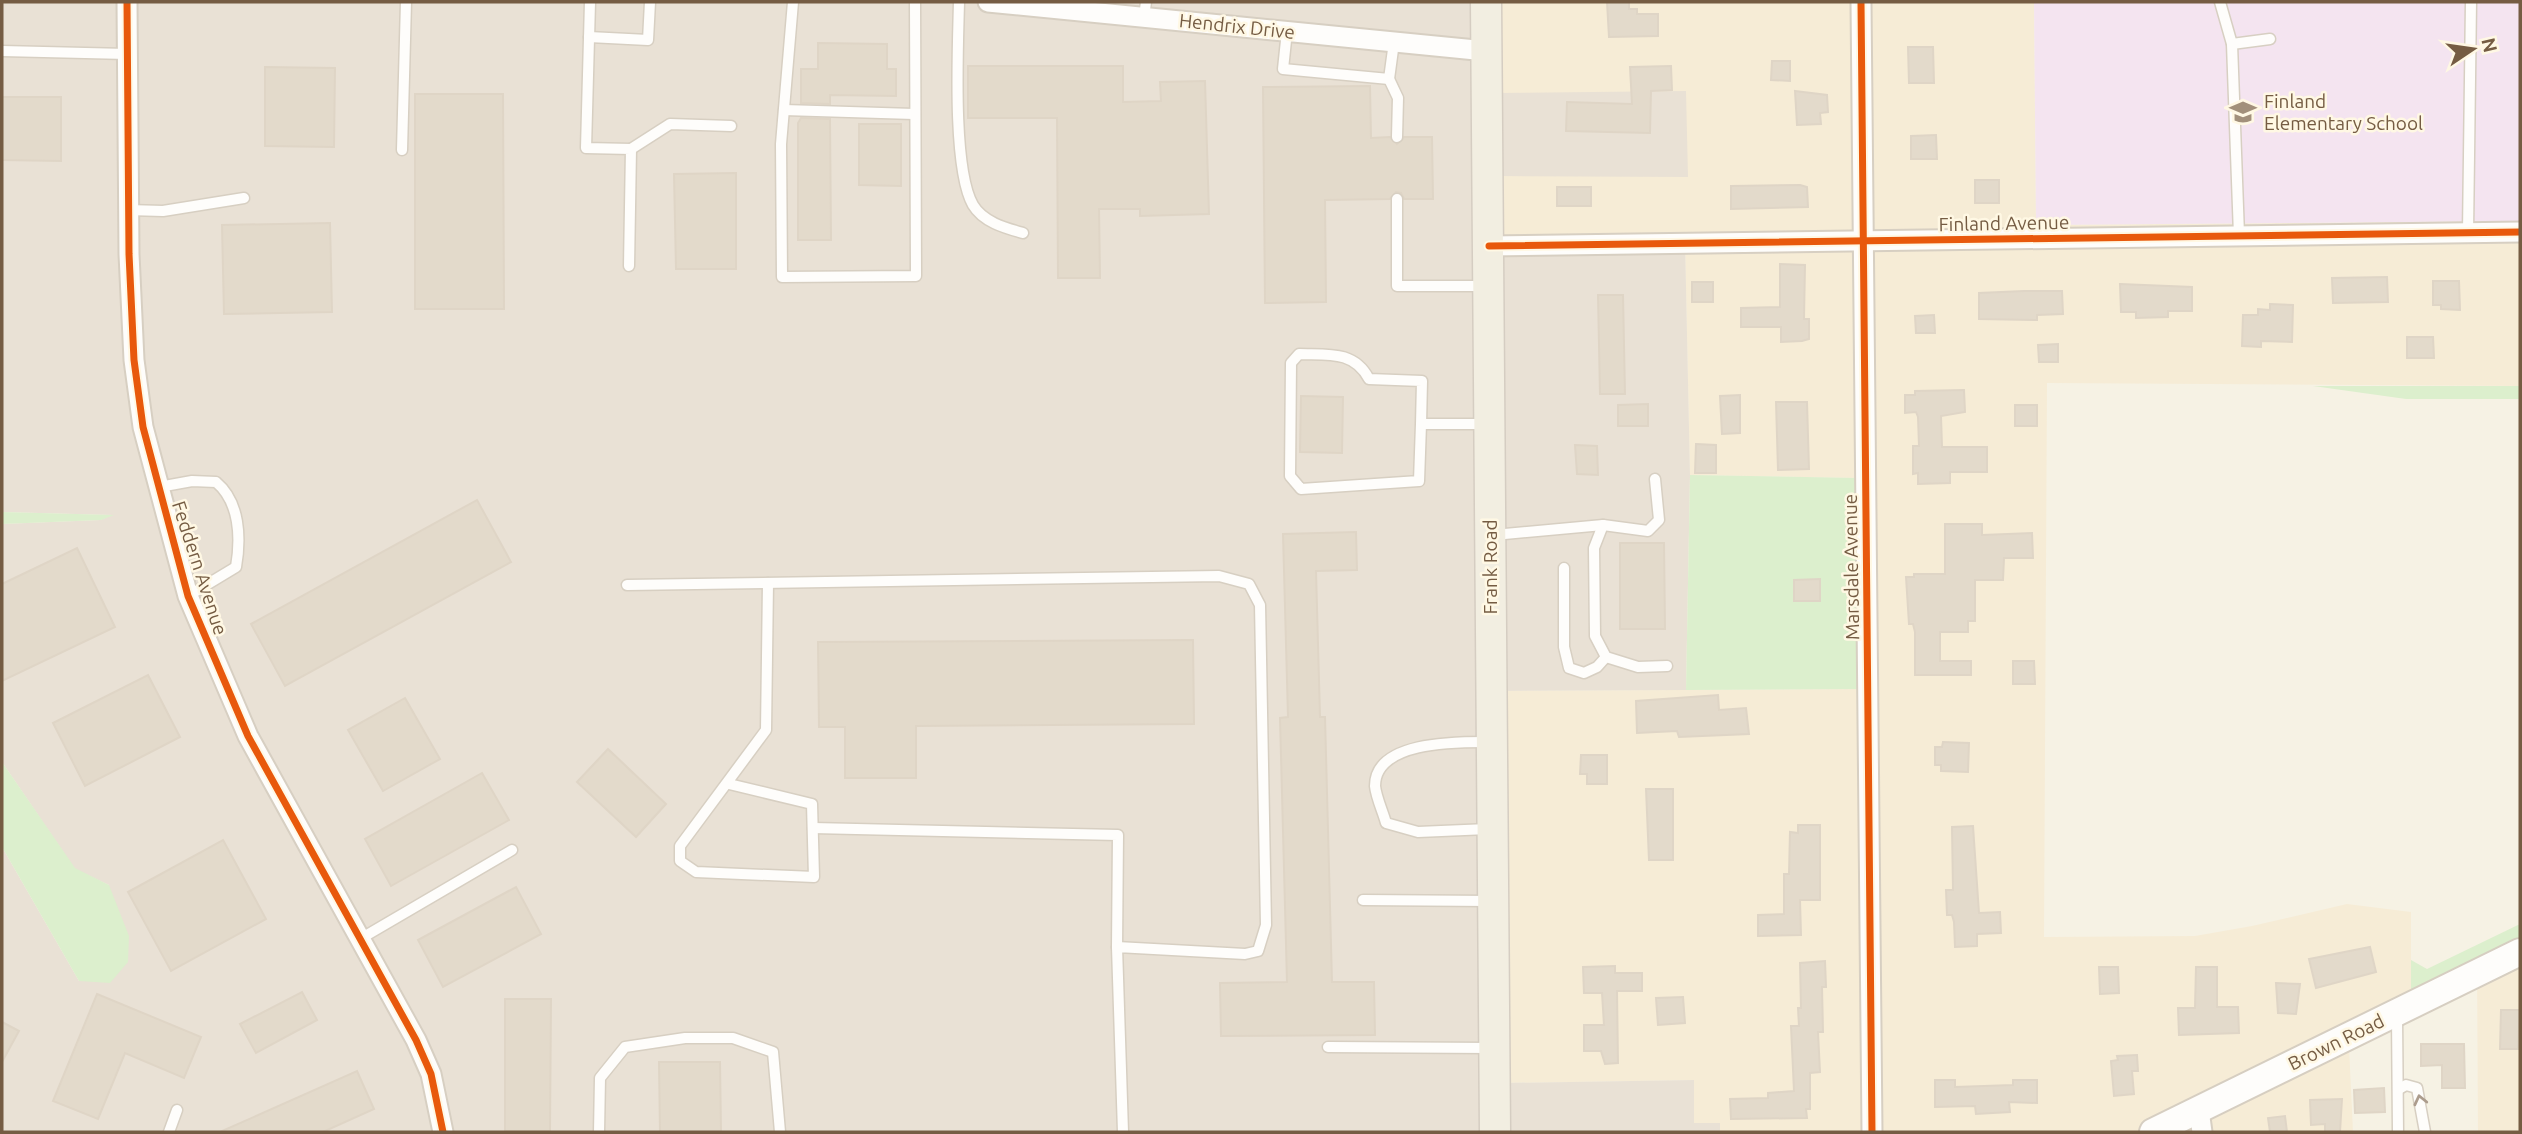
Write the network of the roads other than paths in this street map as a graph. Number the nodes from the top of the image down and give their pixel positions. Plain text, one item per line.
1 (127, 2) edge
2 (406, 2) edge
3 (590, 2) edge
4 (650, 2) edge
5 (793, 2) edge
6 (915, 2) edge
7 (959, 2) edge
8 (1001, 2) edge
9 (1486, 2) edge
10 (1861, 2) edge
11 (2220, 2) edge
12 (2471, 2) edge
13 (1145, 9) edge
14 (1287, 31) junction
15 (589, 37) junction
16 (2270, 39) dead end
17 (1394, 41) junction
18 (2232, 44) junction
19 (2, 51) edge
20 (1486, 51) junction
21 (127, 54) junction
22 (1389, 79) junction
23 (783, 110) junction
24 (914, 114) junction
25 (731, 126) dead end
26 (1396, 137) dead end
27 (631, 149) junction
28 (402, 150) dead end
29 (244, 198) dead end
30 (1397, 200) dead end
31 (128, 210) junction
32 (2468, 232) junction
33 (2520, 232) edge
34 (1023, 233) dead end
35 (2239, 235) junction
36 (1863, 240) junction
37 (1489, 246) junction
38 (629, 266) dead end
39 (1489, 286) junction
40 (1421, 424) junction
41 (1490, 424) junction
42 (1655, 478) dead end
43 (159, 487) junction
44 (1603, 525) junction
45 (1490, 536) junction
46 (1564, 568) dead end
47 (768, 583) junction
48 (627, 585) dead end
49 (188, 596) junction
50 (1606, 657) junction
51 (1667, 666) dead end
52 (1491, 742) junction
53 (729, 784) junction
54 (813, 828) junction
55 (1492, 829) junction
56 (512, 850) dead end
57 (1363, 900) dead end
58 (1493, 901) junction
59 (360, 939) junction
60 (1117, 947) junction
61 (2520, 952) edge
62 (2397, 1012) junction
63 (1328, 1047) dead end
64 (1494, 1048) junction
65 (2399, 1089) junction
66 (177, 1110) dead end
67 (2201, 1121) edge
68 (169, 1132) edge
69 (443, 1132) edge
70 (599, 1132) edge
71 (780, 1132) edge
72 (1123, 1132) edge
73 (1495, 1132) edge
74 (1872, 1132) edge
75 (2153, 1132) edge
76 (2398, 1132) edge
77 (2425, 1132) edge

1 - 21 street, Feddern Avenue
2 - 28 lane
3 - 15 lane
4 - 15 lane
5 - 23 lane
6 - 24 lane
7 - 34 lane
8 - 13 street, Hendrix Drive
9 - 20 main road, Frank Road
10 - 36 street, Marsdale Avenue
11 - 18 lane
12 - 32 lane
13 - 14 street, Hendrix Drive
14 - 17 street, Hendrix Drive
14 - 22 lane
15 - 27 lane
16 - 18 lane
17 - 20 street, Hendrix Drive
17 - 22 lane
18 - 35 lane
19 - 21 lane
20 - 37 main road, Frank Road
21 - 31 street, Feddern Avenue
22 - 26 lane
23 - 24 lane
23 - 24 lane
25 - 27 lane
27 - 38 lane
29 - 31 lane
30 - 39 lane
31 - 43 street, Feddern Avenue
32 - 33 street, Finland Avenue
32 - 35 street, Finland Avenue
35 - 36 street, Finland Avenue
36 - 37 street, Finland Avenue
36 - 74 street, Marsdale Avenue
37 - 39 main road, Frank Road
39 - 41 main road, Frank Road
40 - 40 lane
40 - 41 lane
41 - 45 main road, Frank Road
42 - 44 lane
43 - 49 street, Feddern Avenue
43 - 49 lane
44 - 45 lane
44 - 50 lane
45 - 52 main road, Frank Road
46 - 50 lane
47 - 48 lane
47 - 53 lane
47 - 60 lane
49 - 59 street, Feddern Avenue
50 - 51 lane
52 - 55 main road, Frank Road
52 - 55 lane
53 - 54 lane
53 - 54 lane
54 - 60 lane
55 - 58 main road, Frank Road
56 - 59 lane
57 - 58 lane
58 - 64 main road, Frank Road
59 - 69 street, Feddern Avenue
60 - 72 lane
61 - 62 main road, Brown Road
62 - 65 lane
62 - 67 main road, Brown Road
63 - 64 lane
64 - 73 main road, Frank Road
65 - 76 lane
77 -> 65 lane
66 - 68 lane
67 - 75 main road, Brown Road
70 - 71 lane

